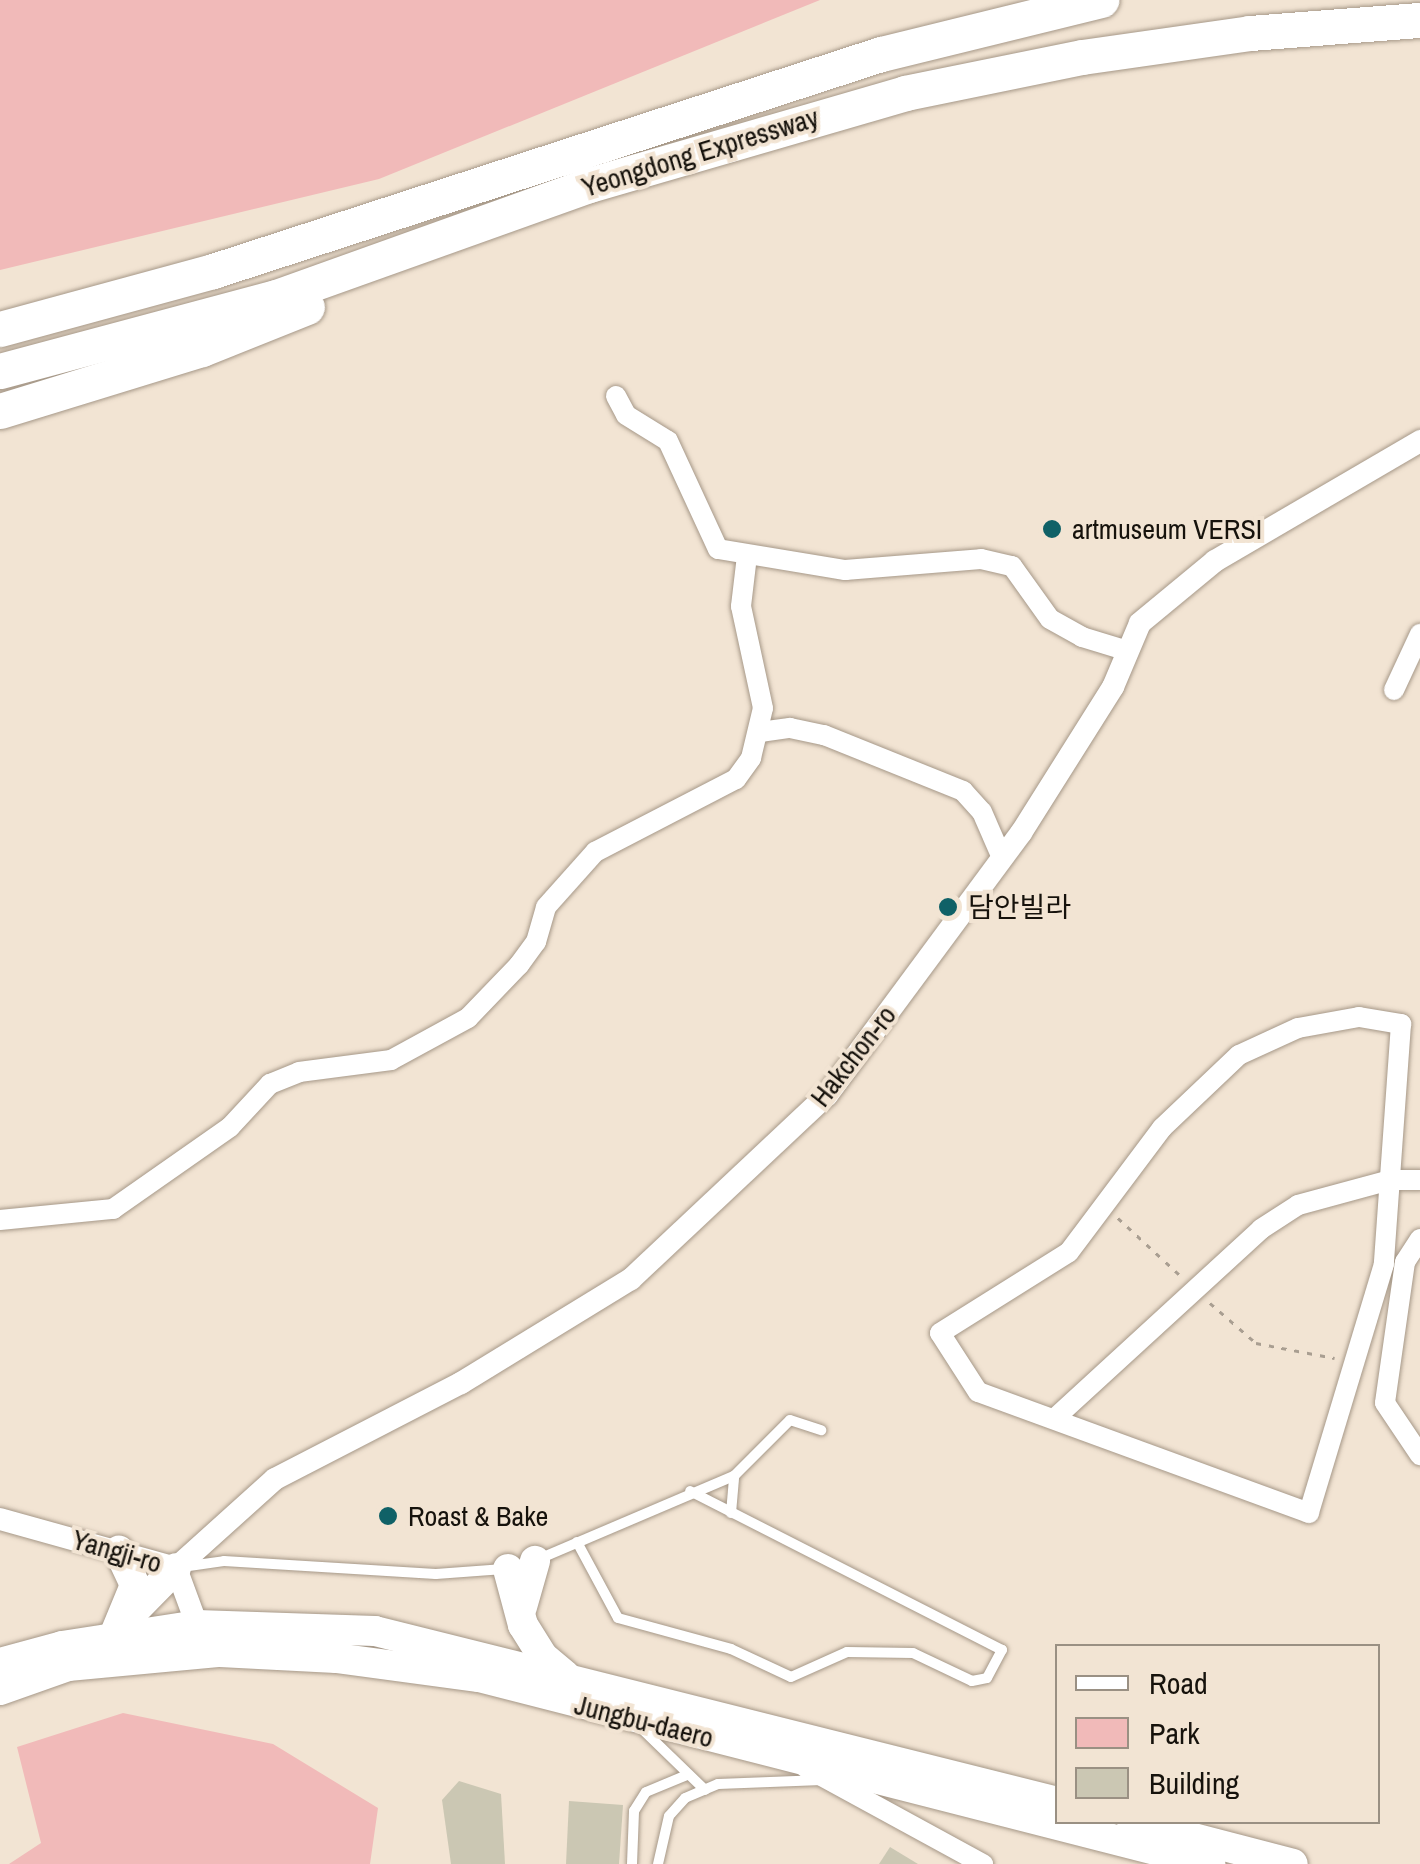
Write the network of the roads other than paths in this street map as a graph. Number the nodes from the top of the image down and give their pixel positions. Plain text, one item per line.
1 (1101, 0) edge
2 (1420, 20) edge
3 (460, 233) junction
4 (0, 329) edge
5 (0, 371) edge
6 (616, 396) dead end
7 (0, 411) edge
8 (1420, 441) edge
9 (747, 556) junction
10 (1420, 634) edge
11 (1128, 651) junction
12 (1394, 690) dead end
13 (760, 732) junction
14 (1002, 858) junction
15 (1390, 1180) junction
16 (1420, 1180) edge
17 (0, 1220) edge
18 (1420, 1239) edge
19 (1360, 1355) junction
20 (1388, 1355) junction
21 (1054, 1419) junction
22 (821, 1430) dead end
23 (1420, 1455) edge
24 (734, 1476) junction
25 (690, 1491) junction
26 (731, 1514) junction
27 (0, 1519) edge
28 (577, 1542) junction
29 (119, 1550) junction
30 (522, 1565) junction
31 (176, 1568) junction
32 (197, 1624) junction
33 (119, 1628) junction
34 (0, 1644) edge
35 (65, 1656) junction
36 (0, 1663) edge
37 (568, 1676) junction
38 (0, 1690) edge
39 (0, 1700) edge
40 (632, 1719) junction
41 (790, 1757) junction
42 (687, 1775) junction
43 (823, 1780) junction
44 (705, 1790) junction
45 (1055, 1801) edge
46 (1140, 1824) edge
47 (632, 1864) edge
48 (658, 1864) edge
49 (983, 1864) edge
50 (1210, 1864) edge
51 (1293, 1864) edge

1 - 4 highway, Yeongdong Expressway
2 - 3 highway, Yeongdong Expressway
3 - 5 highway, Yeongdong Expressway
3 - 7 highway
6 - 9 street
8 - 11 street, Hakchon-ro
9 - 11 street
9 - 13 street
10 - 12 street
11 - 14 street, Hakchon-ro
13 - 14 street
13 - 17 street
14 - 31 street, Hakchon-ro
15 - 16 street
15 - 19 street
15 - 21 street
15 - 21 street
18 - 20 street
19 - 20 street
19 - 21 street
20 - 23 street
22 - 24 lane
24 - 25 lane
24 - 26 lane
25 - 26 lane
25 - 28 lane
26 - 28 lane
27 - 29 street, Yangji-ro
28 - 30 lane
29 - 31 street, Yangji-ro
29 - 33 main road
30 - 31 lane
30 - 37 main road
31 - 32 street, Yangji-ro
31 - 33 main road
32 - 33 main road, Jungbu-daero
32 - 37 main road, Jungbu-daero
33 - 35 main road, Jungbu-daero
34 - 35 main road
35 - 36 main road
35 - 38 main road
35 - 39 main road
35 - 40 main road, Jungbu-daero
37 - 45 main road, Jungbu-daero
40 - 41 main road, Jungbu-daero
40 - 42 lane
41 - 43 street
41 - 50 main road, Jungbu-daero
42 - 44 lane
42 - 47 lane
43 - 44 lane
43 - 49 street
44 - 48 lane
46 - 51 main road

